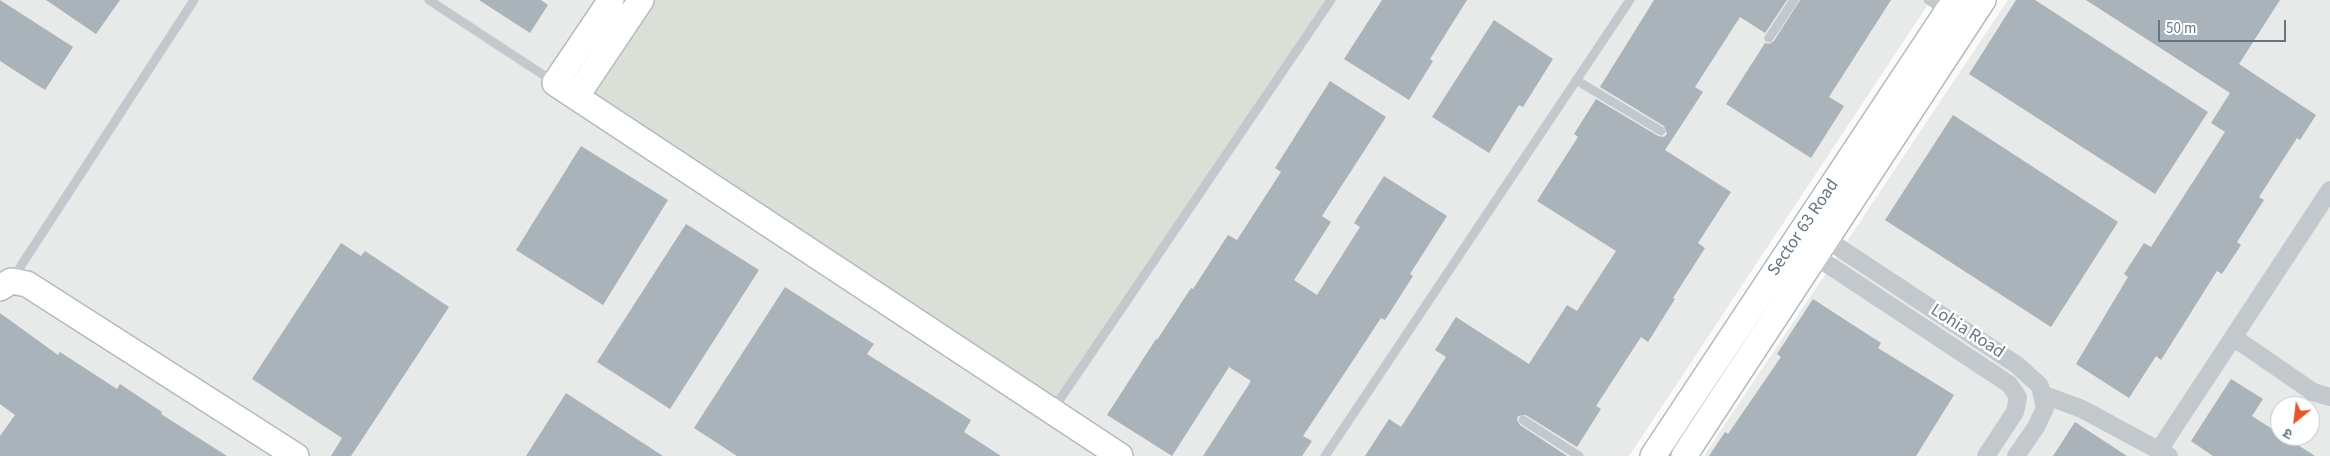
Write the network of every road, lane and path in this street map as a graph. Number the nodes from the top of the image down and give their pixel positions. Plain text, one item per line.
1 (194, 0) edge
2 (429, 0) edge
3 (611, 0) edge
4 (641, 0) edge
5 (1331, 0) edge
6 (1630, 0) edge
7 (1794, 0) edge
8 (1983, 0) edge
9 (1943, 4) edge
10 (1769, 38) dead end
11 (1576, 80) junction
12 (555, 83) junction
13 (576, 97) junction
14 (1661, 131) dead end
15 (2330, 190) edge
16 (1800, 234) junction
17 (1821, 247) junction
18 (6, 284) edge
19 (2232, 337) junction
20 (2042, 394) junction
21 (2330, 397) edge
22 (1052, 411) junction
23 (1523, 420) dead end
24 (2164, 453) edge
25 (296, 456) edge
26 (1120, 456) edge
27 (1326, 456) edge
28 (1578, 456) edge
29 (1652, 456) edge
30 (1684, 456) edge
31 (1986, 456) edge
32 (2016, 456) edge

1 - 18 lane
2 - 12 lane
3 - 12 street
4 - 13 street
5 - 22 lane
6 - 11 lane
7 - 10 lane
8 - 17 street, Sector 63 Road
9 - 16 street, Sector 63 Road
11 - 14 lane
11 - 27 lane
12 - 13 street
13 - 22 street
15 - 19 street
16 - 17 street
16 - 29 street, Sector 63 Road
17 - 20 street, Lohia Road
17 - 30 street, Sector 63 Road
17 - 31 street, Lohia Road
18 - 25 street
19 - 21 street
19 - 24 street
20 - 24 street
20 - 32 street
22 - 26 street
23 - 28 lane

